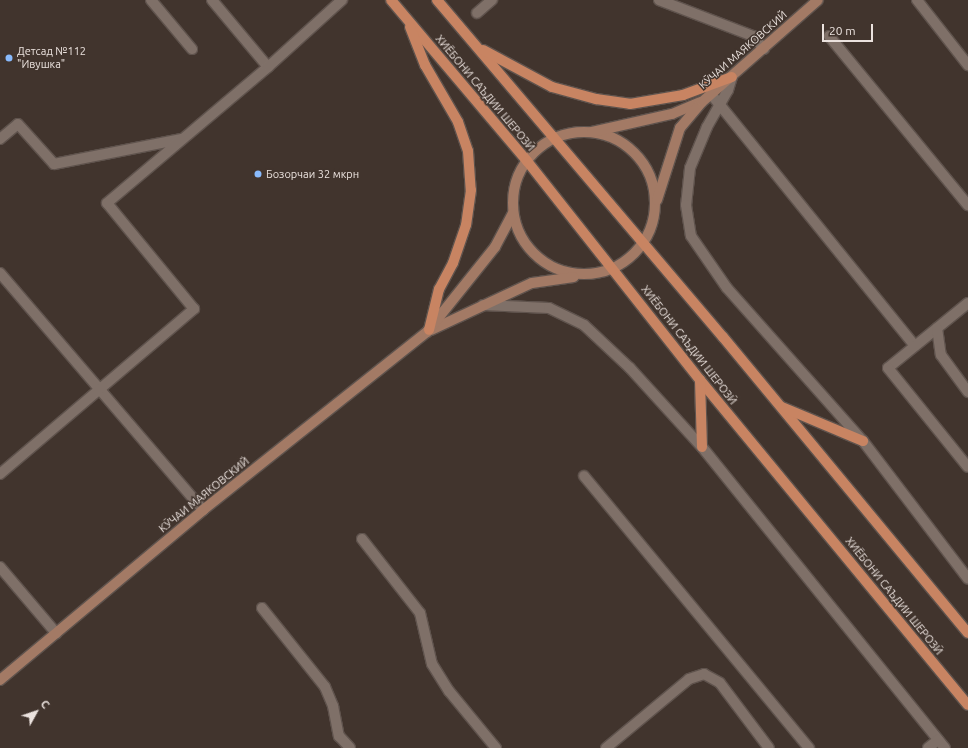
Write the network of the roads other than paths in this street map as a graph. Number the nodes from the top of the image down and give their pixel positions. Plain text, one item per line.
1 (151, 0) edge
2 (212, 0) edge
3 (342, 0) edge
4 (391, 0) edge
5 (438, 0) edge
6 (492, 0) edge
7 (659, 0) edge
8 (818, 0) edge
9 (917, 0) edge
10 (477, 13) dead end
11 (406, 18) junction
12 (829, 36) dead end
13 (478, 47) junction
14 (192, 49) dead end
15 (764, 49) junction
16 (968, 65) edge
17 (268, 67) junction
18 (732, 77) junction
19 (711, 94) junction
20 (702, 102) junction
21 (720, 104) junction
22 (590, 132) junction
23 (554, 138) junction
24 (0, 139) edge
25 (183, 139) junction
26 (526, 161) junction
27 (656, 205) junction
28 (968, 205) edge
29 (513, 213) junction
30 (643, 245) junction
31 (614, 269) junction
32 (0, 273) edge
33 (585, 275) junction
34 (968, 303) edge
35 (483, 305) junction
36 (937, 328) junction
37 (428, 331) junction
38 (915, 346) junction
39 (700, 380) junction
40 (100, 390) junction
41 (968, 392) edge
42 (780, 406) junction
43 (863, 441) junction
44 (702, 447) junction
45 (968, 467) edge
46 (0, 474) edge
47 (584, 476) dead end
48 (203, 510) junction
49 (362, 539) dead end
50 (0, 567) edge
51 (968, 579) edge
52 (262, 608) dead end
53 (56, 633) junction
54 (968, 633) edge
55 (0, 680) edge
56 (968, 705) edge
57 (938, 740) junction
58 (350, 748) edge
59 (496, 748) edge
60 (606, 748) edge
61 (769, 748) edge
62 (809, 748) edge
63 (928, 748) edge
64 (944, 748) edge

1 - 14 street
2 - 17 street
3 - 17 street
4 - 11 main road, ХИЁБОНИ САЪДИИ ШЕРОЗӢ
5 - 13 main road
6 - 10 street
7 - 15 street
8 - 15 street, КӮЧАИ МАЯКОВСКИЙ
9 - 16 street
11 - 26 main road, ХИЁБОНИ САЪДИИ ШЕРОЗӢ
11 - 37 main road
12 - 28 street
13 - 18 main road
13 - 23 main road
15 - 18 street, КӮЧАИ МАЯКОВСКИЙ
17 - 25 street
18 - 19 street, КӮЧАИ МАЯКОВСКИЙ
18 - 21 street
19 - 20 street, КӮЧАИ МАЯКОВСКИЙ
19 - 21 street
20 - 22 street, КӮЧАИ МАЯКОВСКИЙ
20 - 27 street, КӮЧАИ МАЯКОВСКИЙ
21 - 38 street
21 - 43 street
22 - 23 street, КӮЧАИ МАЯКОВСКИЙ
22 - 27 street, КӮЧАИ МАЯКОВСКИЙ
23 - 26 street, КӮЧАИ МАЯКОВСКИЙ
23 - 30 main road
24 - 25 street
25 - 40 street
26 - 29 street, КӮЧАИ МАЯКОВСКИЙ
26 - 31 main road, ХИЁБОНИ САЪДИИ ШЕРОЗӢ
27 - 30 street, КӮЧАИ МАЯКОВСКИЙ
29 - 33 street, КӮЧАИ МАЯКОВСКИЙ
29 - 37 street, КӮЧАИ МАЯКОВСКИЙ
30 - 31 street, КӮЧАИ МАЯКОВСКИЙ
30 - 42 main road
31 - 33 street, КӮЧАИ МАЯКОВСКИЙ
31 - 39 main road, ХИЁБОНИ САЪДИИ ШЕРОЗӢ
32 - 40 street
33 - 35 street, КӮЧАИ МАЯКОВСКИЙ
34 - 36 street
35 - 37 street, КӮЧАИ МАЯКОВСКИЙ
35 - 44 street
36 - 38 street
36 - 41 street
37 - 48 street, КӮЧАИ МАЯКОВСКИЙ
38 - 45 street
39 - 44 main road
39 - 56 main road, ХИЁБОНИ САЪДИИ ШЕРОЗӢ
40 - 46 street
40 - 48 street
42 - 43 main road
42 - 54 main road
43 - 51 street
44 - 57 street
47 - 62 street
48 - 53 street, КӮЧАИ МАЯКОВСКИЙ
49 - 59 street
50 - 53 street
52 - 58 street
53 - 55 street, КӮЧАИ МАЯКОВСКИЙ
57 - 63 street
57 - 64 street
60 - 61 street

